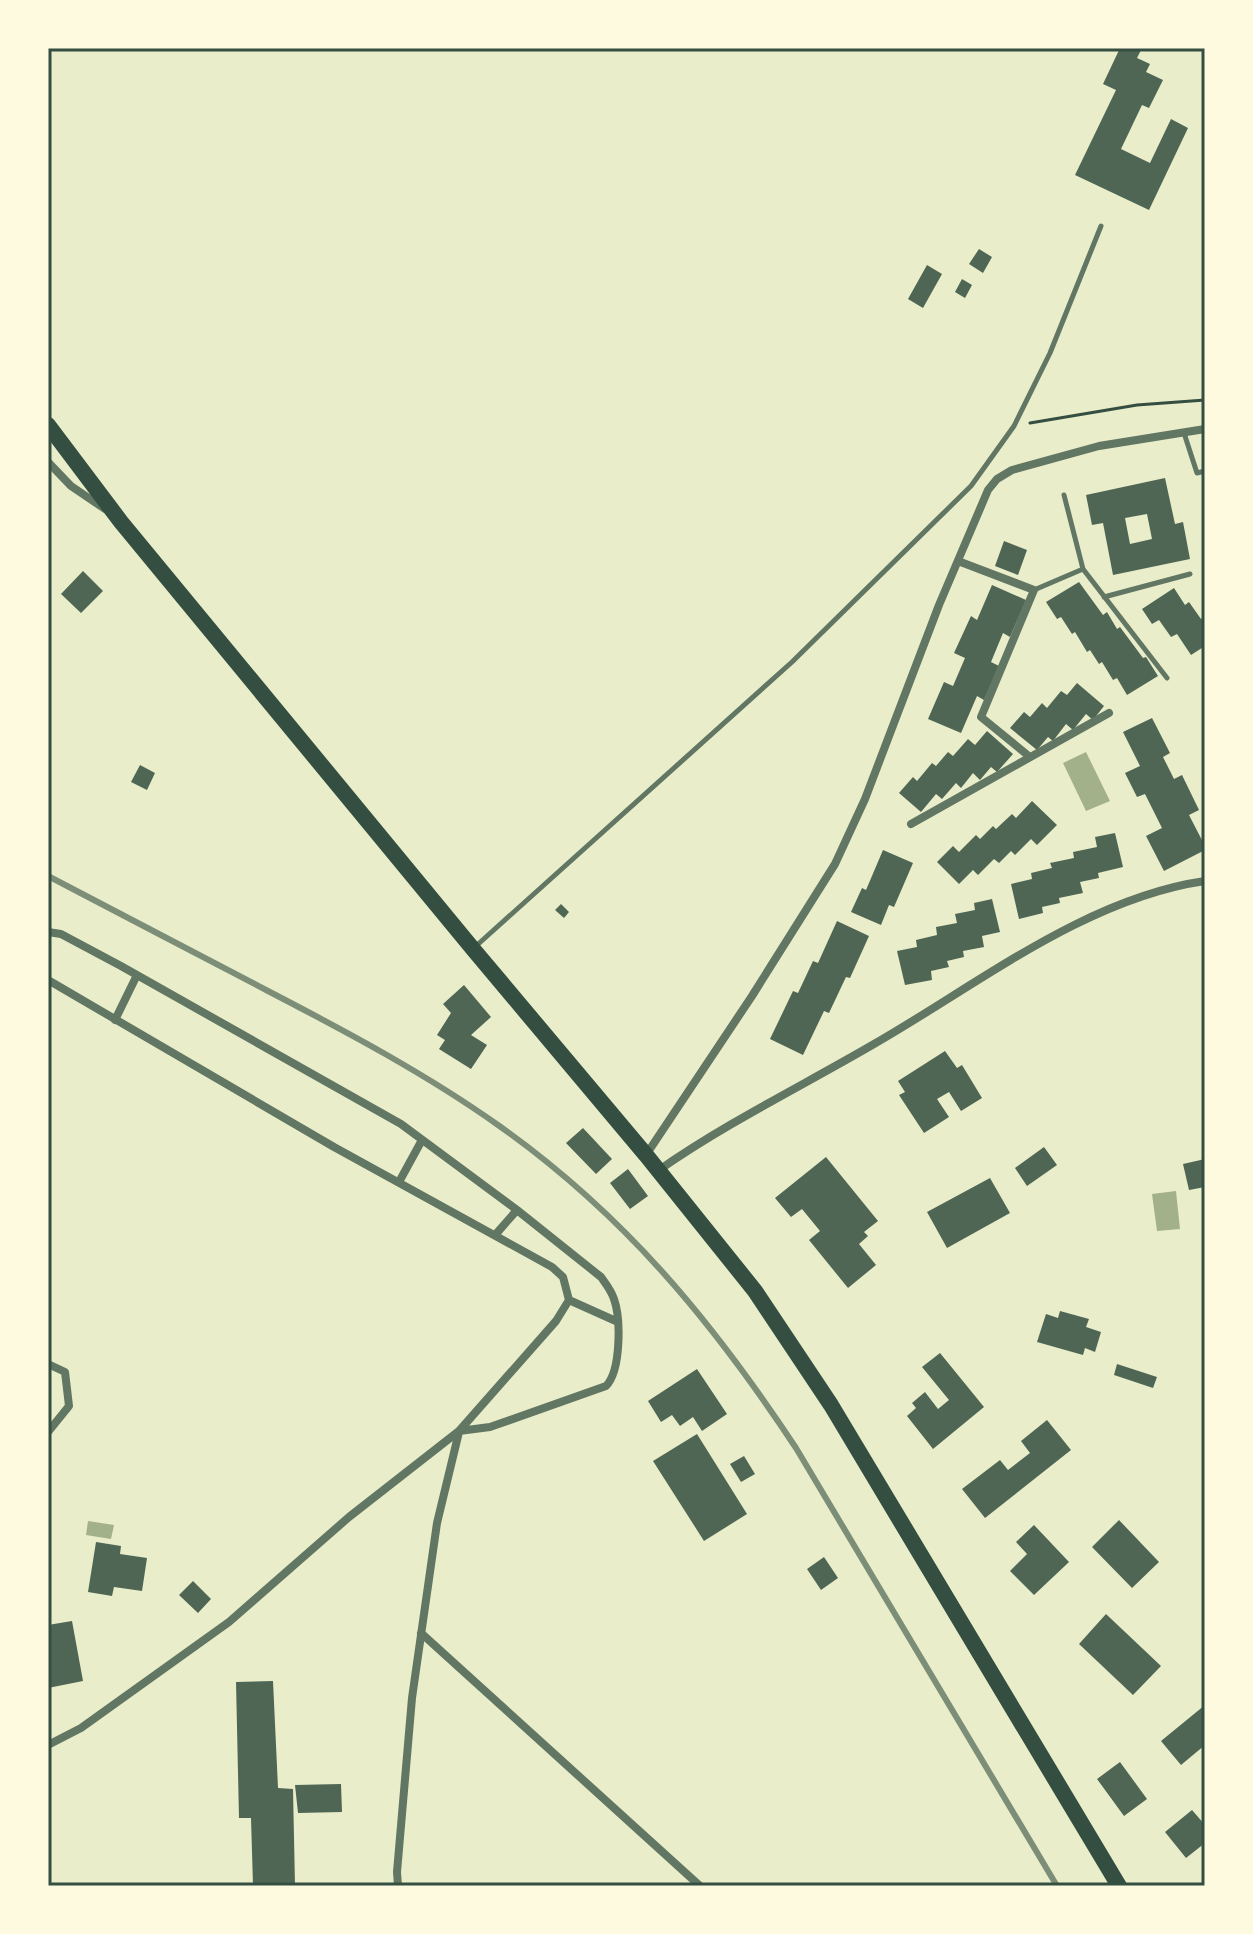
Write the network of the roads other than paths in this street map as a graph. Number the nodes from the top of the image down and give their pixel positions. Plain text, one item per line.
1 (1101, 226) dead end
2 (48, 425) edge
3 (1205, 429) edge
4 (1184, 432) junction
5 (48, 462) edge
6 (1205, 471) edge
7 (1064, 495) dead end
8 (114, 513) junction
9 (958, 561) junction
10 (1083, 569) junction
11 (1190, 574) dead end
12 (1034, 590) junction
13 (1104, 597) junction
14 (1167, 678) dead end
15 (1109, 713) dead end
16 (1030, 757) junction
17 (911, 824) dead end
18 (1205, 881) edge
19 (48, 932) edge
20 (473, 949) junction
21 (137, 975) junction
22 (48, 980) edge
23 (115, 1020) junction
24 (422, 1140) junction
25 (646, 1155) junction
26 (659, 1171) junction
27 (399, 1182) junction
28 (517, 1210) junction
29 (496, 1234) junction
30 (569, 1300) junction
31 (618, 1322) junction
32 (48, 1364) edge
33 (459, 1431) junction
34 (48, 1432) edge
35 (421, 1633) junction
36 (48, 1745) edge
37 (398, 1886) edge
38 (700, 1886) edge
39 (1119, 1886) edge

1 - 20 lane
2 - 8 main road
3 - 4 street
4 - 6 lane
4 - 9 street
5 - 8 street
7 - 10 lane
8 - 20 main road
9 - 12 street
9 - 25 street
10 - 12 lane
10 - 13 lane
11 - 13 lane
12 - 16 street
13 - 14 lane
15 - 16 street
16 - 17 street
18 - 26 street
19 - 21 street
20 - 25 main road
21 - 23 street
21 - 24 street
22 - 23 street
23 - 27 street
24 - 27 street
24 - 28 street
25 - 26 main road
26 - 39 main road
27 - 29 street
28 - 29 street
28 - 31 street
29 - 30 street
30 - 31 street
30 - 33 street
31 - 33 street
32 - 34 street
33 - 35 street
33 - 36 street
35 - 37 street
35 - 38 street

